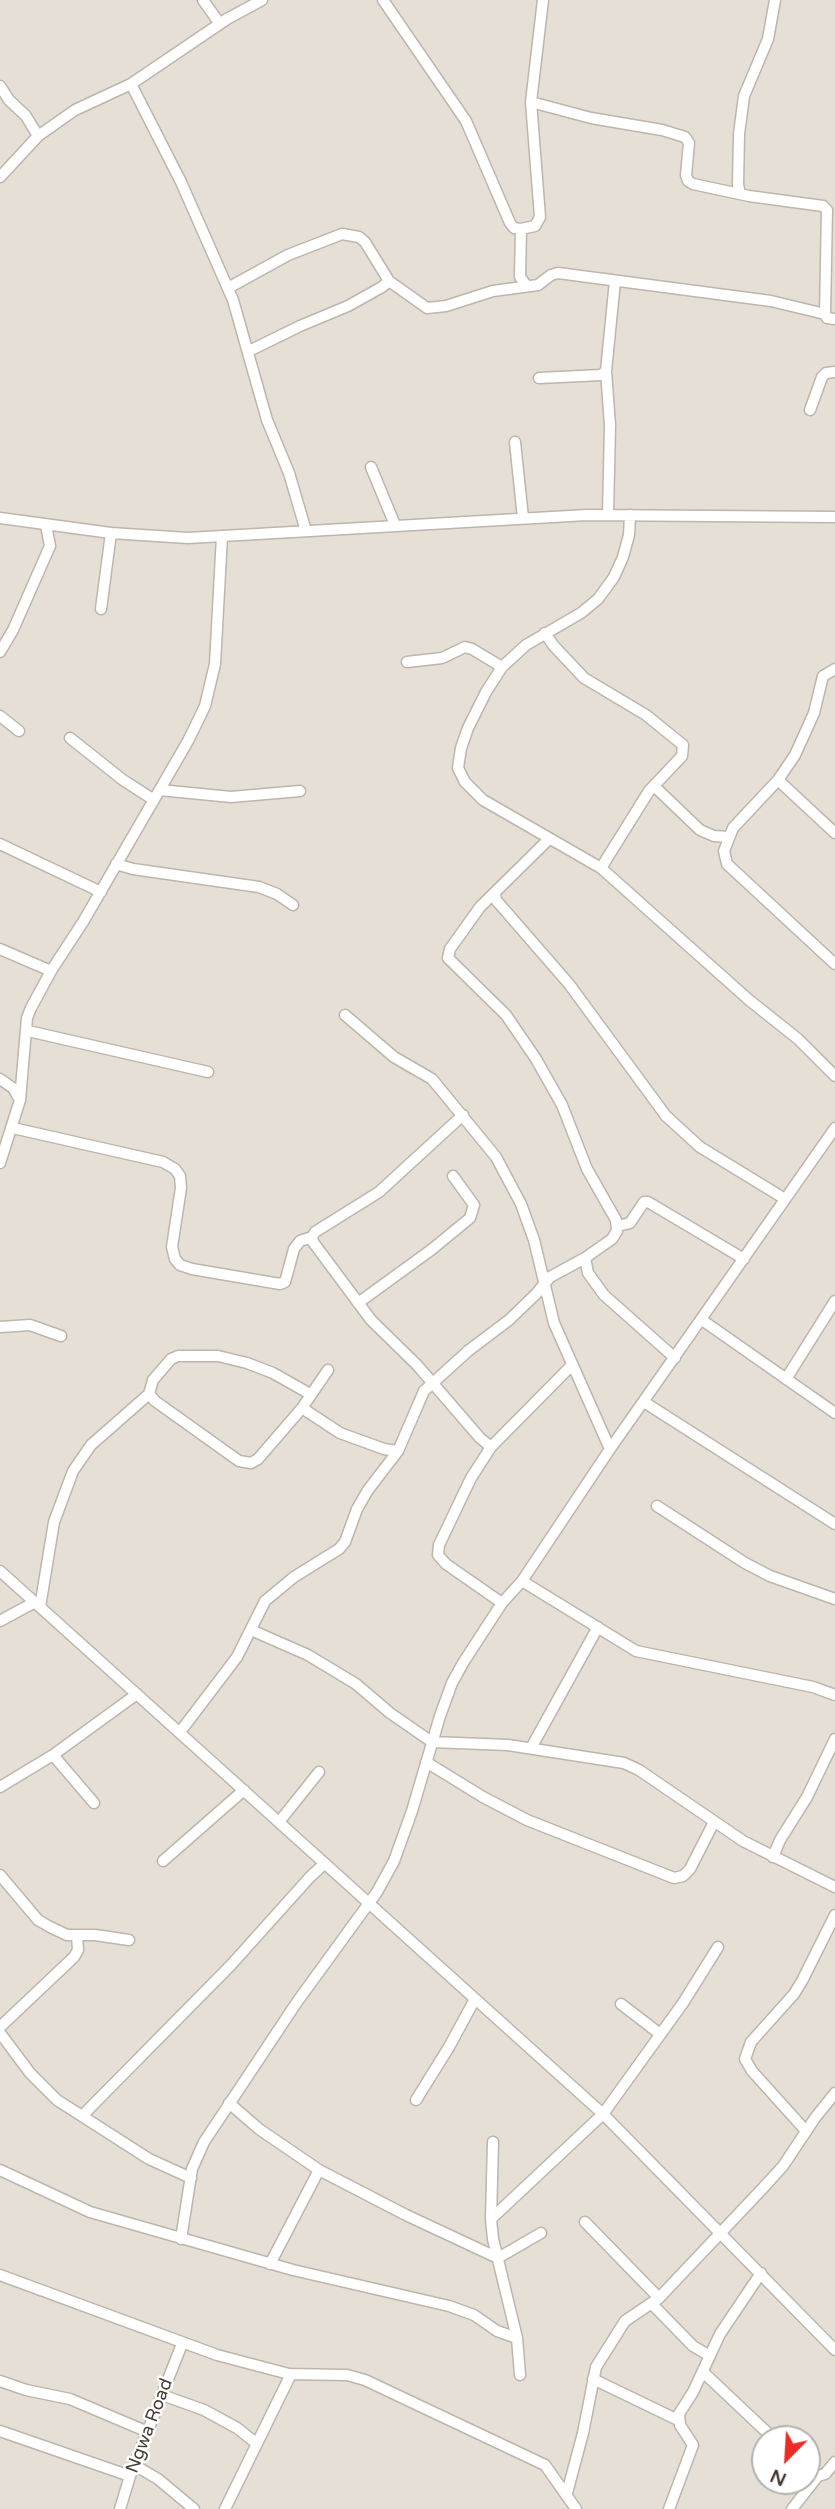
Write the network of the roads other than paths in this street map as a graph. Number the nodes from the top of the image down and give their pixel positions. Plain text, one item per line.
1 (203, 0) edge
2 (262, 0) edge
3 (383, 0) edge
4 (543, 0) edge
5 (775, 0) edge
6 (220, 24) junction
7 (131, 84) junction
8 (0, 86) edge
9 (531, 102) junction
10 (38, 136) junction
11 (2, 171) edge
12 (740, 193) junction
13 (521, 229) junction
14 (389, 281) junction
15 (615, 281) junction
16 (526, 285) junction
17 (228, 288) junction
18 (830, 316) edge
19 (249, 351) junction
20 (606, 371) junction
21 (835, 372) edge
22 (539, 377) dead end
23 (810, 410) dead end
24 (515, 442) dead end
25 (371, 467) dead end
26 (608, 515) junction
27 (630, 515) junction
28 (835, 517) edge
29 (0, 518) edge
30 (523, 518) junction
31 (46, 525) junction
32 (395, 525) junction
33 (306, 531) junction
34 (111, 533) junction
35 (222, 536) junction
36 (101, 610) dead end
37 (545, 633) junction
38 (0, 652) edge
39 (407, 662) dead end
40 (502, 667) junction
41 (835, 669) edge
42 (0, 716) edge
43 (19, 731) dead end
44 (70, 738) dead end
45 (778, 780) junction
46 (654, 786) junction
47 (300, 791) dead end
48 (157, 795) junction
49 (835, 833) edge
50 (728, 837) junction
51 (549, 839) junction
52 (0, 844) edge
53 (116, 864) junction
54 (601, 868) junction
55 (101, 892) junction
56 (495, 894) junction
57 (293, 905) dead end
58 (0, 949) edge
59 (835, 964) edge
60 (51, 971) junction
61 (345, 1015) dead end
62 (28, 1031) junction
63 (208, 1072) dead end
64 (835, 1076) edge
65 (0, 1079) edge
66 (20, 1100) junction
67 (463, 1115) junction
68 (13, 1128) junction
69 (835, 1128) edge
70 (1, 1157) edge
71 (453, 1176) dead end
72 (785, 1199) junction
73 (618, 1226) junction
74 (312, 1237) junction
75 (585, 1258) junction
76 (744, 1259) junction
77 (544, 1283) junction
78 (835, 1301) edge
79 (358, 1303) junction
80 (702, 1320) junction
81 (0, 1327) edge
82 (61, 1336) dead end
83 (675, 1358) junction
84 (572, 1365) junction
85 (328, 1370) dead end
86 (786, 1379) junction
87 (432, 1382) junction
88 (149, 1394) junction
89 (310, 1394) junction
90 (644, 1402) junction
91 (302, 1408) junction
92 (835, 1413) edge
93 (491, 1447) junction
94 (610, 1449) junction
95 (398, 1451) junction
96 (657, 1506) dead end
97 (835, 1524) edge
98 (0, 1571) edge
99 (522, 1581) junction
100 (835, 1599) edge
101 (502, 1603) junction
102 (37, 1605) junction
103 (0, 1621) edge
104 (598, 1627) junction
105 (251, 1630) junction
106 (137, 1694) junction
107 (835, 1695) edge
108 (180, 1732) junction
109 (835, 1739) edge
110 (432, 1742) junction
111 (531, 1748) junction
112 (53, 1755) junction
113 (426, 1762) junction
114 (319, 1772) dead end
115 (0, 1787) edge
116 (244, 1790) junction
117 (94, 1803) dead end
118 (279, 1822) junction
119 (714, 1822) junction
120 (773, 1857) junction
121 (163, 1861) dead end
122 (324, 1864) junction
123 (0, 1875) edge
124 (835, 1887) edge
125 (369, 1904) junction
126 (835, 1915) edge
127 (77, 1935) junction
128 (129, 1940) dead end
129 (718, 1947) dead end
130 (475, 1998) junction
131 (621, 2004) dead end
132 (0, 2027) edge
133 (0, 2033) edge
134 (660, 2034) junction
135 (835, 2093) edge
136 (416, 2100) dead end
137 (229, 2103) junction
138 (603, 2114) junction
139 (82, 2116) junction
140 (806, 2131) junction
141 (493, 2142) dead end
142 (0, 2170) edge
143 (319, 2170) junction
144 (191, 2178) junction
145 (491, 2220) junction
146 (585, 2222) dead end
147 (722, 2232) junction
148 (541, 2233) dead end
149 (181, 2239) junction
150 (498, 2258) junction
151 (270, 2264) junction
152 (761, 2273) junction
153 (0, 2275) edge
154 (655, 2301) junction
155 (835, 2333) edge
156 (823, 2336) junction
157 (517, 2338) junction
158 (182, 2344) junction
159 (835, 2350) edge
160 (710, 2356) junction
161 (703, 2372) junction
162 (291, 2374) junction
163 (520, 2375) dead end
164 (593, 2379) junction
165 (0, 2381) edge
166 (162, 2395) junction
167 (678, 2420) junction
168 (759, 2425) edge
169 (0, 2431) edge
170 (148, 2432) junction
171 (256, 2443) junction
172 (835, 2462) edge
173 (132, 2471) junction
174 (821, 2475) edge
175 (567, 2493) junction
176 (803, 2495) edge
177 (120, 2509) edge
178 (194, 2509) edge
179 (225, 2509) edge
180 (576, 2509) edge
181 (669, 2509) edge
182 (792, 2509) edge

1 - 6 street
2 - 6 street
3 - 13 street
4 - 9 street
5 - 12 street
6 - 7 street
7 - 10 street
7 - 17 street
8 - 10 street
9 - 12 street
9 - 13 street
10 - 11 street
12 - 18 street
13 - 16 street
14 - 16 street
14 - 17 street
14 - 19 street
15 - 16 street
15 - 18 street
15 - 20 street
17 - 19 street
19 - 33 street
20 - 22 street
20 - 26 street
21 - 23 street
24 - 30 street
25 - 32 street
26 - 27 street
26 - 30 street
27 - 28 street
27 - 37 street
29 - 31 street
30 - 32 street
31 - 34 street
31 - 38 street
32 - 33 street
33 - 35 street
34 - 35 street
34 - 36 street
35 - 48 street
37 - 40 street
37 - 46 street
39 - 40 street
40 - 51 street
41 - 45 street
42 - 43 street
44 - 48 street
45 - 49 street
45 - 50 street
46 - 50 street
46 - 54 street
47 - 48 street
48 - 53 street
50 - 59 street
51 - 54 street
51 - 56 street
52 - 55 street
53 - 55 street
53 - 57 street
54 - 64 street
55 - 60 street
56 - 72 street
56 - 73 street
58 - 60 street
60 - 62 street
61 - 67 street
62 - 63 street
62 - 66 street
65 - 66 street
66 - 68 street
67 - 74 street
67 - 77 street
68 - 70 street
68 - 74 street
69 - 72 street
71 - 79 street
72 - 76 street
73 - 75 street
73 - 76 street
74 - 79 street
75 - 77 street
75 - 83 street
76 - 80 street
77 - 84 street
77 - 87 street
78 - 86 street
79 - 87 street
80 - 83 street
80 - 86 street
81 - 82 street
83 - 90 street
84 - 93 street
84 - 94 street
85 - 89 street
86 - 92 street
87 - 93 street
87 - 95 street
88 - 89 street
88 - 91 street
88 - 102 street
89 - 91 street
90 - 94 street
90 - 97 street
91 - 95 street
93 - 101 street
94 - 99 street
95 - 105 street
96 - 100 street
98 - 102 street
99 - 101 street
99 - 104 street
101 - 110 street
102 - 103 street
102 - 106 street
104 - 107 street
104 - 111 street
105 - 108 street
105 - 110 street
106 - 108 street
106 - 112 street
108 - 116 street
109 - 120 street
110 - 111 street
110 - 113 street
111 - 119 street
112 - 115 street
112 - 117 street
113 - 119 street
113 - 125 street
114 - 118 street
116 - 118 street
116 - 121 street
118 - 122 street
119 - 120 street
120 - 124 street
122 - 125 street
122 - 139 street
123 - 127 street
125 - 130 street
125 - 137 street
126 - 140 street
127 - 128 street
127 - 132 street
129 - 134 street
130 - 136 street
130 - 138 street
131 - 134 street
133 - 139 street
134 - 138 street
135 - 140 street
137 - 143 street
137 - 144 street
138 - 145 street
138 - 147 street
139 - 144 street
140 - 147 street
141 - 145 street
142 - 149 street
143 - 150 street
143 - 151 street
144 - 149 street
145 - 150 street
146 - 154 street
147 - 152 street
147 - 154 street
148 - 150 street
149 - 151 street
150 - 157 street
151 - 157 street
152 - 156 street
152 - 160 street
153 - 158 street
154 - 160 street
154 - 164 street
155 - 156 street
156 - 159 street
157 - 163 street
158 - 162 street
158 - 166 street, Ngwa Road
160 - 161 street
161 - 167 street
161 - 168 street
162 - 171 street
162 - 175 street
164 - 167 street
164 - 175 street
165 - 170 street
166 - 170 street, Ngwa Road
166 - 171 street
167 - 181 street
169 - 173 street
170 - 173 street, Ngwa Road
171 - 179 street
172 - 174 street
173 - 177 street, Ngwa Road
173 - 178 street
175 - 180 street
176 - 182 street

